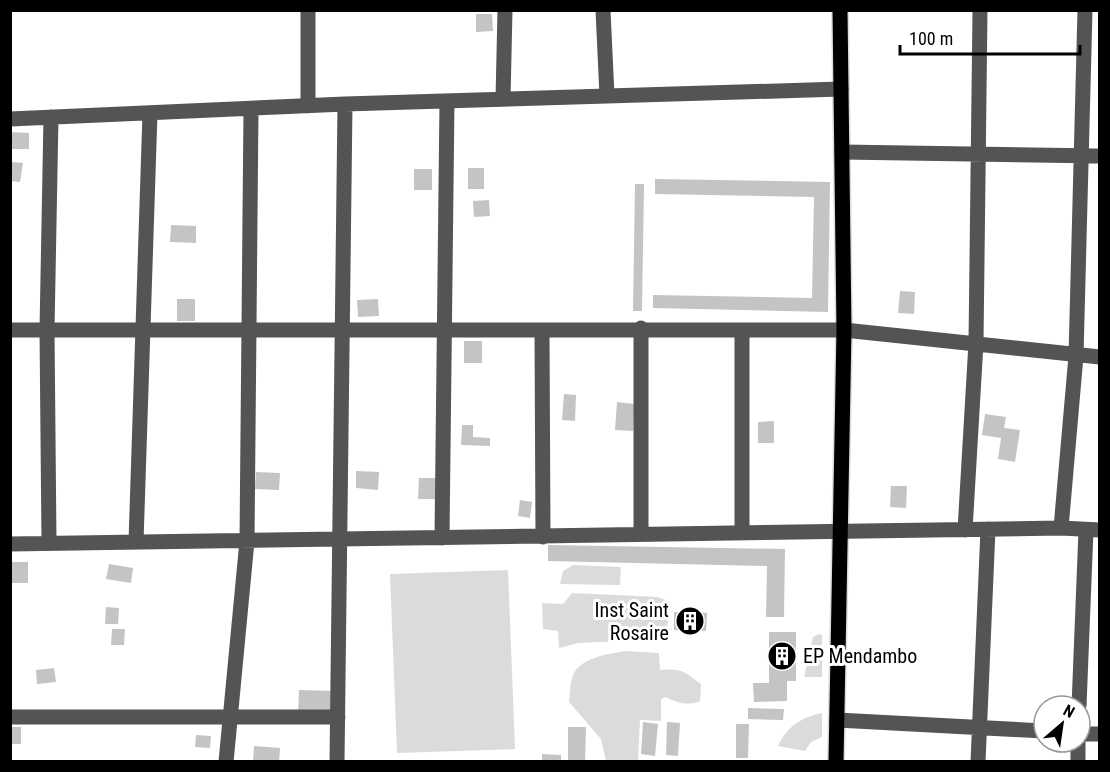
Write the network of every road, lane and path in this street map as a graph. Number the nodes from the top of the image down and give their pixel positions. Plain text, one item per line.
1 (308, 10) edge
2 (505, 10) edge
3 (603, 10) edge
4 (840, 10) edge
5 (980, 10) edge
6 (1085, 10) edge
7 (841, 89) junction
8 (607, 96) junction
9 (503, 99) junction
10 (447, 101) junction
11 (345, 104) junction
12 (308, 106) junction
13 (251, 109) junction
14 (150, 113) junction
15 (51, 117) junction
16 (10, 119) edge
17 (842, 152) junction
18 (979, 154) junction
19 (1082, 156) junction
20 (1100, 156) edge
21 (641, 328) junction
22 (10, 330) edge
23 (47, 330) junction
24 (144, 330) junction
25 (250, 330) junction
26 (344, 330) junction
27 (444, 330) junction
28 (542, 330) junction
29 (742, 330) junction
30 (844, 330) junction
31 (976, 343) junction
32 (1076, 356) junction
33 (1100, 357) edge
34 (1061, 528) junction
35 (988, 529) junction
36 (965, 530) junction
37 (1093, 530) edge
38 (842, 531) junction
39 (641, 533) junction
40 (742, 533) junction
41 (543, 537) junction
42 (442, 538) junction
43 (340, 539) junction
44 (247, 541) junction
45 (136, 542) junction
46 (49, 543) junction
47 (10, 544) edge
48 (1080, 694) edge
49 (10, 717) edge
50 (338, 717) junction
51 (230, 718) junction
52 (837, 720) junction
53 (980, 726) junction
54 (1032, 730) edge
55 (226, 762) edge
56 (337, 762) edge
57 (836, 762) edge
58 (978, 762) edge

1 - 12 street
2 - 9 street
3 - 8 street
4 - 7 main road
5 - 18 street
6 - 19 street
7 - 8 street
7 - 17 main road
8 - 9 street
9 - 10 street
10 - 11 street
10 - 27 street
11 - 12 street
11 - 26 street
12 - 13 street
13 - 14 street
13 - 25 street
14 - 15 street
14 - 24 street
15 - 16 street
15 - 23 street
17 - 18 street
17 - 30 main road
18 - 19 street
18 - 31 street
19 - 20 street
19 - 32 street
21 - 28 street
21 - 29 street
21 - 39 street
22 - 23 street
23 - 24 street
23 - 46 street
24 - 25 street
24 - 45 street
25 - 26 street
25 - 44 street
26 - 27 street
26 - 43 street
27 - 28 street
27 - 42 street
28 - 41 street
29 - 30 street
29 - 40 street
30 - 31 street
30 - 38 main road
31 - 32 street
31 - 36 street
32 - 33 street
32 - 34 street
34 - 35 street
34 - 37 street
35 - 36 street
35 - 53 street
36 - 38 street
37 - 48 street
38 - 40 street
38 - 52 main road
39 - 40 street
39 - 41 street
41 - 42 street
42 - 43 street
43 - 44 street
43 - 50 street
44 - 45 street
44 - 51 street
45 - 46 street
46 - 47 street
49 - 51 street
50 - 51 street
50 - 56 street
51 - 55 street
52 - 53 street
52 - 57 main road
53 - 54 street
53 - 58 street

